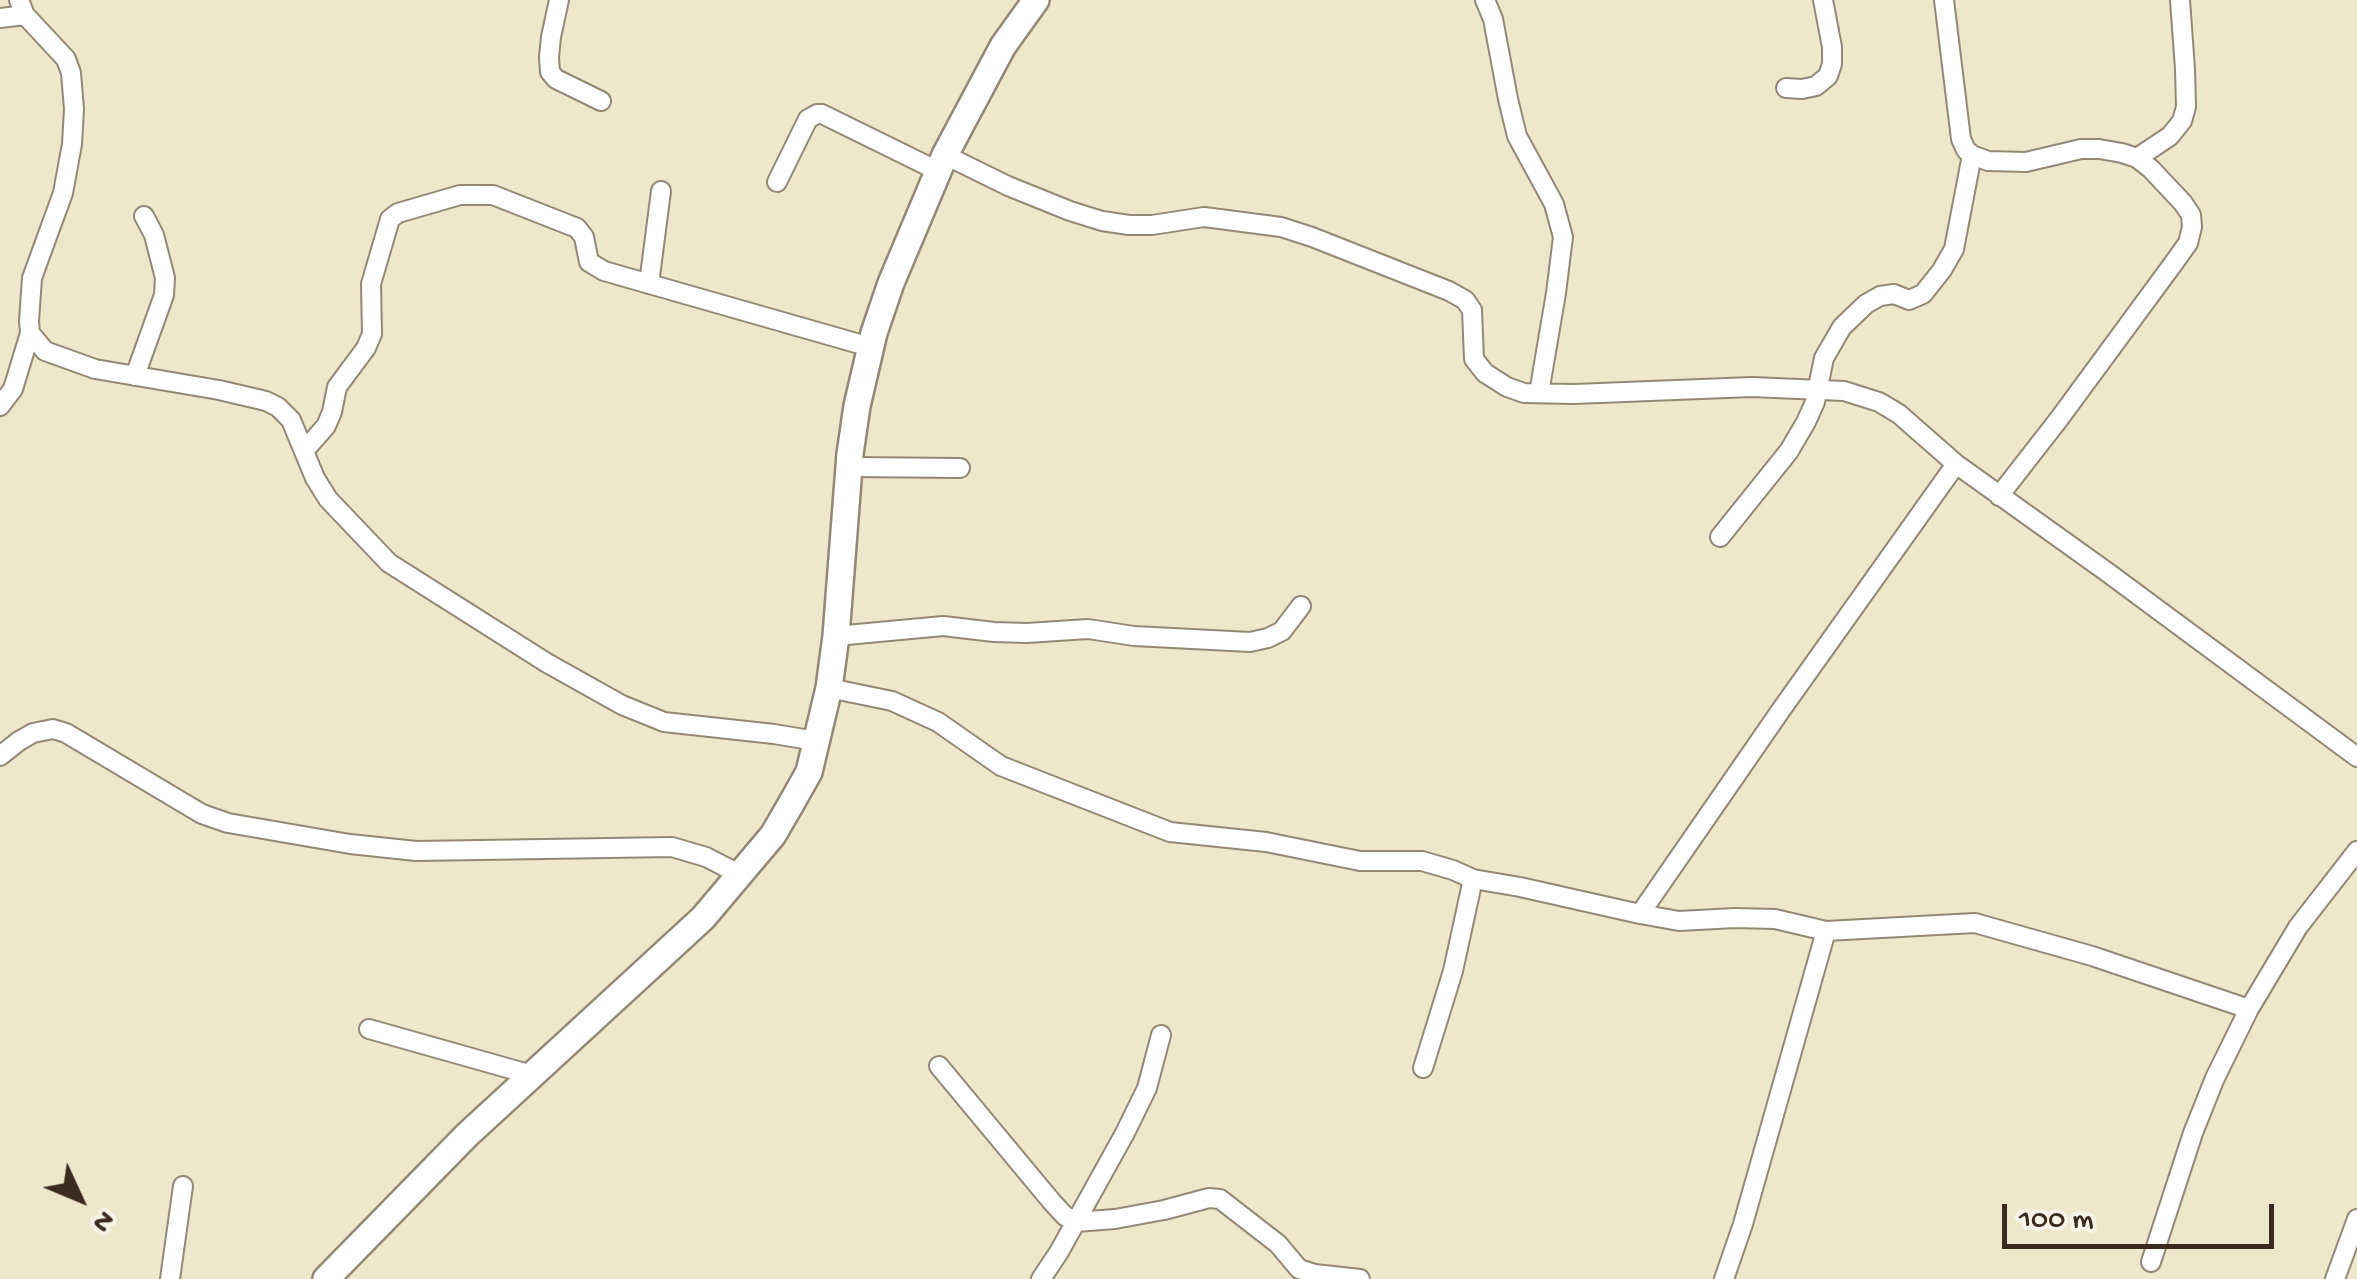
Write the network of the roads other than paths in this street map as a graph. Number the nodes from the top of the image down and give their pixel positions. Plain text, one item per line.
1 (559, 0) edge
2 (1036, 0) edge
3 (1484, 0) edge
4 (1823, 0) edge
5 (1944, 0) edge
6 (2180, 0) edge
7 (22, 8) edge
8 (0, 18) edge
9 (1786, 88) dead end
10 (600, 101) dead end
11 (1972, 156) junction
12 (2137, 158) junction
13 (941, 163) junction
14 (777, 182) dead end
15 (661, 191) dead end
16 (144, 216) dead end
17 (649, 284) junction
18 (30, 333) junction
19 (870, 347) junction
20 (135, 376) junction
21 (1818, 389) junction
22 (1539, 394) junction
23 (0, 406) edge
24 (304, 450) junction
25 (1956, 464) junction
26 (849, 467) junction
27 (960, 468) dead end
28 (1999, 496) junction
29 (1720, 537) dead end
30 (1300, 606) dead end
31 (836, 636) junction
32 (829, 688) junction
33 (816, 741) junction
34 (0, 755) edge
35 (2357, 757) edge
36 (2357, 851) edge
37 (741, 875) junction
38 (1473, 878) junction
39 (1640, 914) junction
40 (1826, 931) junction
41 (2249, 1009) junction
42 (369, 1029) dead end
43 (1160, 1035) dead end
44 (939, 1066) dead end
45 (1423, 1068) dead end
46 (532, 1075) junction
47 (182, 1186) dead end
48 (2357, 1219) edge
49 (1076, 1222) junction
50 (2151, 1262) dead end
51 (170, 1279) edge
52 (326, 1279) edge
53 (1040, 1279) edge
54 (1360, 1279) edge
55 (1724, 1279) edge
56 (2334, 1279) edge

1 - 10 street
2 - 13 street
3 - 22 street
4 - 9 street
5 - 11 street
6 - 12 street
7 - 8 street
7 - 18 street
11 - 12 street
11 - 21 street
12 - 28 street
13 - 14 street
13 - 19 street
13 - 22 street
15 - 17 street
16 - 20 street
17 - 19 street
17 - 24 street
18 - 20 street
18 - 23 street
19 - 26 street
20 - 24 street
21 - 22 street
21 - 25 street
21 - 29 street
24 - 33 street
25 - 28 street
25 - 39 street
26 - 27 street
26 - 31 street
28 - 35 street
30 - 31 street
31 - 32 street
32 - 33 street
32 - 38 street
33 - 37 street
34 - 37 street
36 - 41 street
37 - 46 street
38 - 39 street
38 - 45 street
39 - 40 street
40 - 41 street
40 - 55 street
41 - 50 street
42 - 46 street
43 - 49 street
44 - 49 street
46 - 52 street
47 - 51 street
48 - 56 street
49 - 53 street
49 - 54 street

